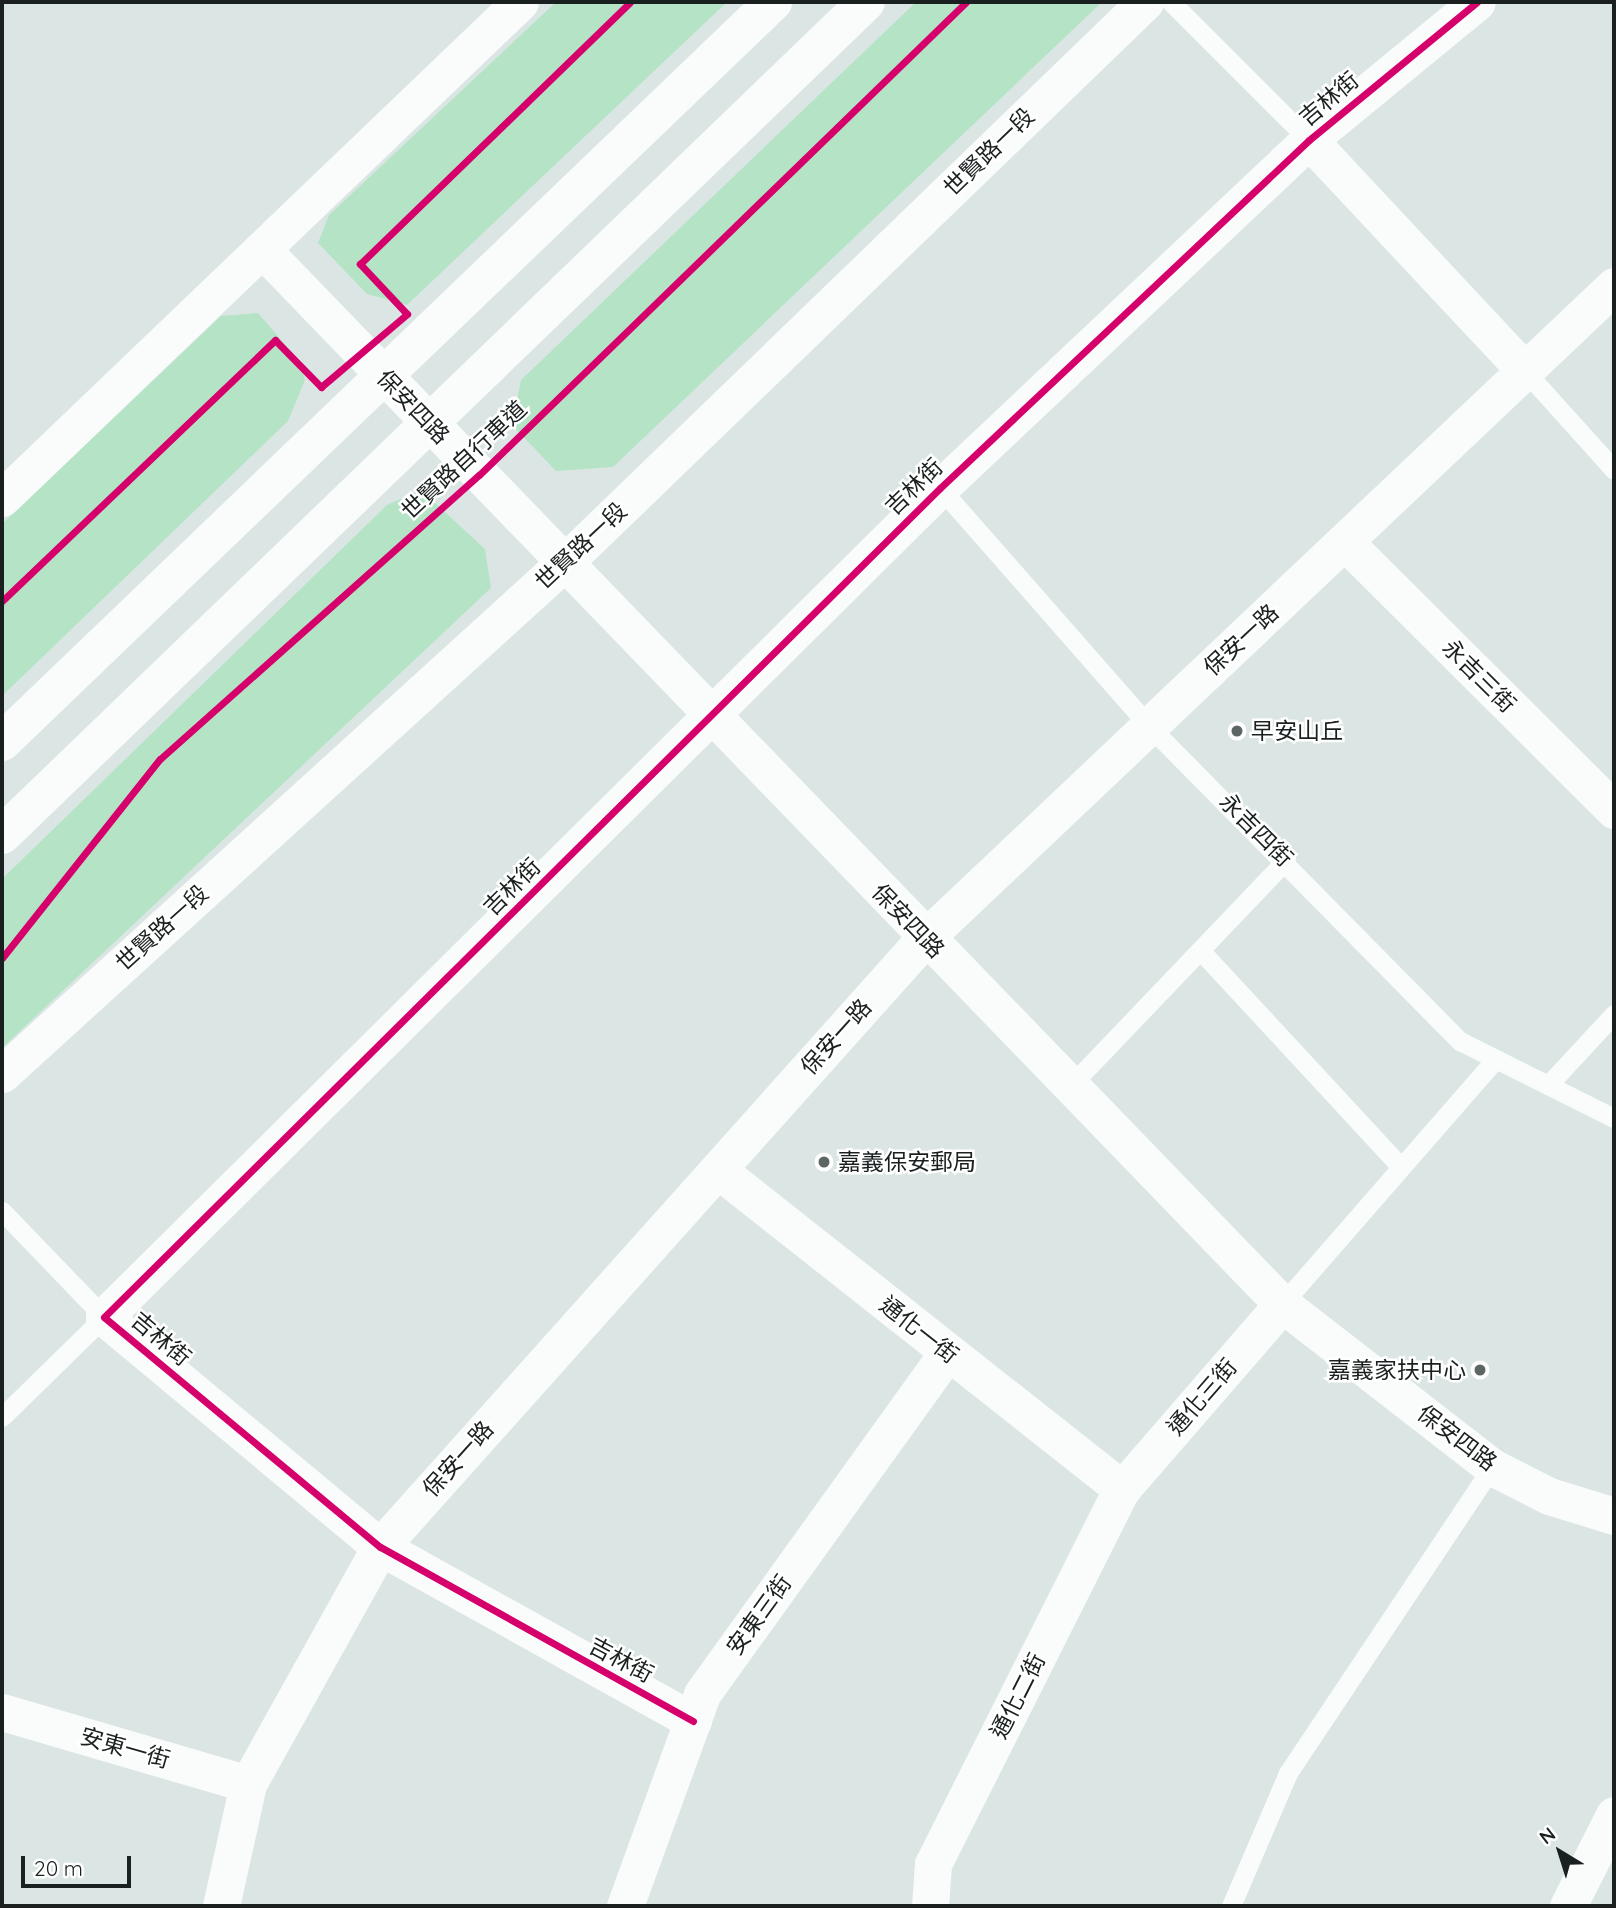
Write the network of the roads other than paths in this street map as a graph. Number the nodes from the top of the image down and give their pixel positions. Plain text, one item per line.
1 (520, 2) edge
2 (773, 2) edge
3 (866, 2) edge
4 (1145, 2) edge
5 (1171, 2) edge
6 (1477, 2) edge
7 (1309, 140) junction
8 (262, 249) junction
9 (1614, 286) edge
10 (1525, 371) junction
11 (383, 376) junction
12 (428, 422) junction
13 (1614, 470) edge
14 (940, 488) junction
15 (2, 498) edge
16 (1345, 542) junction
17 (564, 563) junction
18 (711, 717) junction
19 (1149, 726) junction
20 (2, 742) edge
21 (1614, 810) edge
22 (2, 835) edge
23 (1286, 860) junction
24 (924, 939) junction
25 (1200, 950) junction
26 (1614, 1014) edge
27 (1496, 1059) junction
28 (2, 1074) edge
29 (1072, 1084) junction
30 (1548, 1085) junction
31 (1614, 1118) edge
32 (1399, 1166) junction
33 (718, 1170) junction
34 (2, 1211) edge
35 (1282, 1304) junction
36 (104, 1317) junction
37 (947, 1353) junction
38 (2, 1417) edge
39 (1492, 1467) junction
40 (1122, 1489) junction
41 (1614, 1516) edge
42 (380, 1547) junction
43 (2, 1712) edge
44 (693, 1720) junction
45 (248, 1784) junction
46 (1614, 1815) edge
47 (221, 1906) edge
48 (625, 1906) edge
49 (930, 1906) edge
50 (1230, 1906) edge
51 (1568, 1906) edge

1 - 8 street
2 - 11 street
3 - 12 street
4 - 17 street, 世賢路一段
5 - 7 lane
6 - 7 street, 吉林街
7 - 10 street
7 - 14 street, 吉林街
8 - 11 street, 保安四路
8 - 15 street
9 - 10 street, 保安一路
10 - 13 lane
10 - 16 street, 保安一路
11 - 12 street, 保安四路
11 - 20 street
12 - 17 street, 保安四路
12 - 22 street
14 - 18 street, 吉林街
14 - 19 lane, 永吉四街
16 - 19 street, 保安一路
16 - 21 street, 永吉三街
17 - 18 street, 保安四路
17 - 28 street, 世賢路一段
18 - 24 street, 保安四路
18 - 36 street, 吉林街
19 - 23 lane, 永吉四街
19 - 24 street, 保安一路
23 - 25 lane
23 - 27 lane, 永吉四街
24 - 29 street, 保安四路
24 - 33 street, 保安一路
25 - 29 lane
25 - 32 lane
26 - 30 lane
27 - 30 lane, 永吉四街
27 - 32 lane
29 - 35 street, 保安四路
30 - 31 lane, 永吉四街
32 - 35 lane
33 - 37 street, 通化一街
33 - 42 street, 保安一路
34 - 36 lane
35 - 39 street, 保安四路
35 - 40 street, 通化三街
36 - 38 lane
36 - 42 street, 吉林街
37 - 40 street, 通化一街
37 - 44 street, 安東三街
39 - 41 street, 保安四路
39 - 50 lane
40 - 49 street, 通化二街
42 - 44 street, 吉林街
42 - 45 street, 保安一路
43 - 45 street, 安東一街
44 - 48 street, 安東三街
45 - 47 street, 保安一路
46 - 51 street

